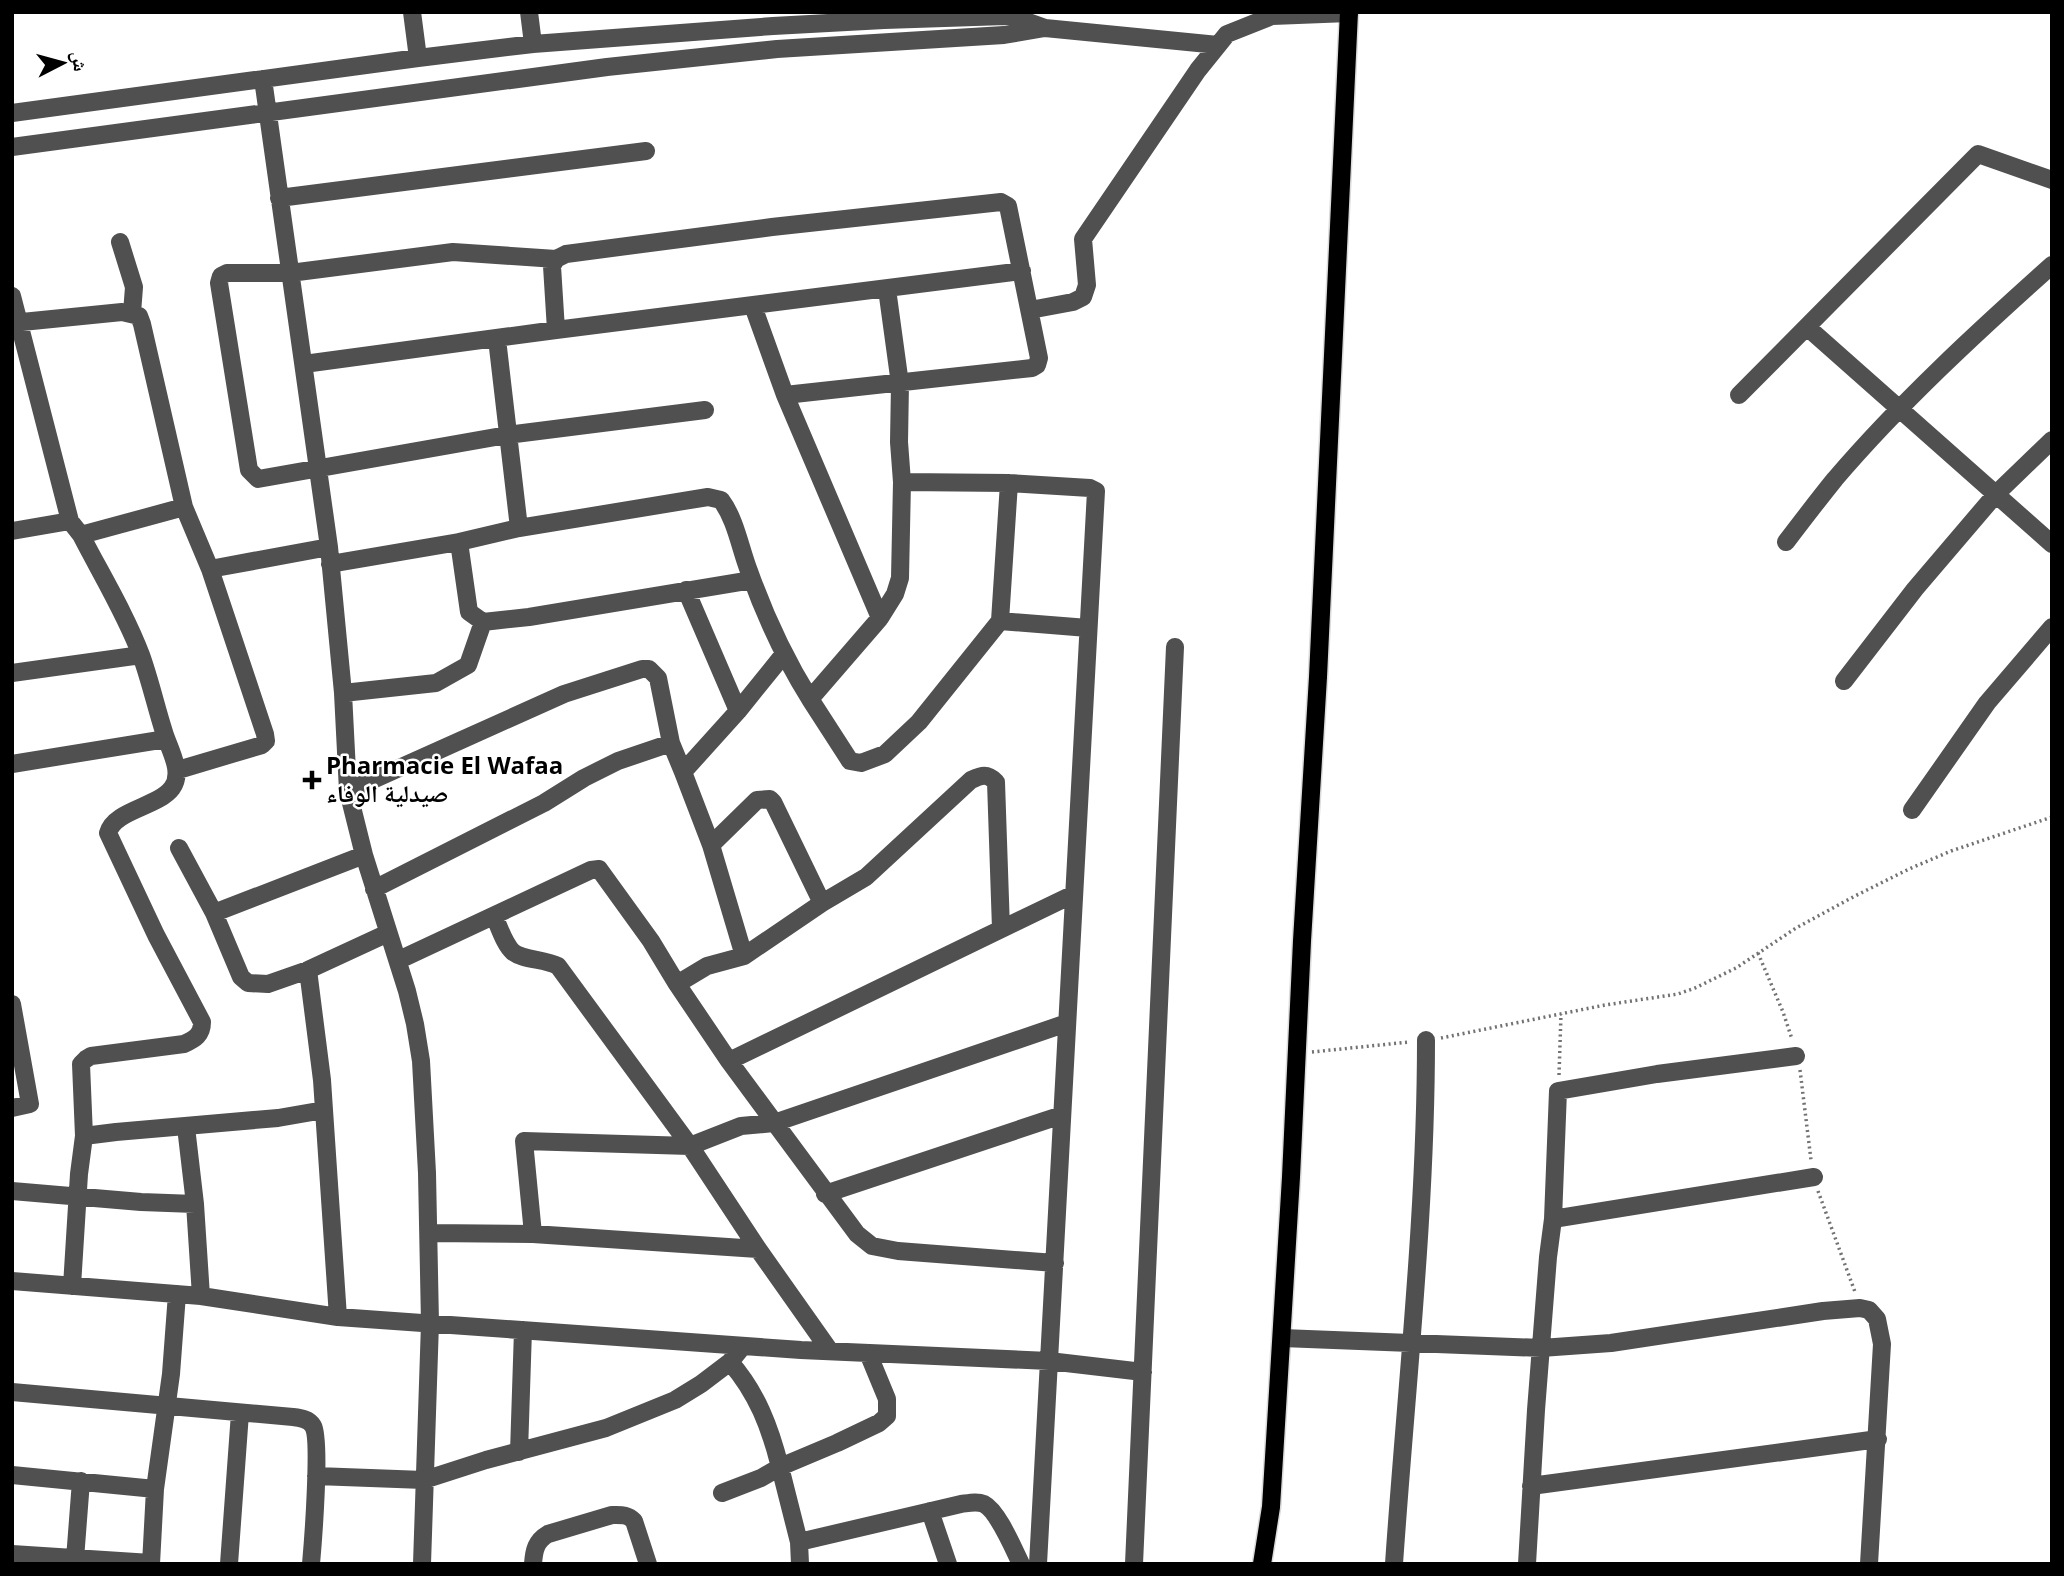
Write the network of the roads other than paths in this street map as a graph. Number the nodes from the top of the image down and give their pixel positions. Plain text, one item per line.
1 (412, 12) edge
2 (529, 12) edge
3 (1349, 13) edge
4 (1045, 28) junction
5 (533, 44) junction
6 (1218, 45) junction
7 (418, 58) junction
8 (263, 79) junction
9 (267, 112) junction
10 (12, 113) edge
11 (12, 147) edge
12 (646, 151) dead end
13 (2052, 180) edge
14 (279, 198) junction
15 (120, 243) dead end
16 (556, 259) junction
17 (2052, 265) edge
18 (1022, 271) junction
19 (290, 273) junction
20 (887, 289) junction
21 (12, 296) edge
22 (753, 306) junction
23 (1030, 310) junction
24 (132, 313) junction
25 (16, 322) edge
26 (1807, 327) junction
27 (555, 330) junction
28 (496, 339) junction
29 (304, 364) junction
30 (900, 384) junction
31 (785, 395) junction
32 (1740, 395) dead end
33 (705, 410) dead end
34 (1900, 410) junction
35 (507, 435) junction
36 (2052, 440) edge
37 (318, 470) junction
38 (902, 482) junction
39 (1009, 483) junction
40 (1996, 494) junction
41 (184, 508) junction
42 (75, 528) junction
43 (519, 528) junction
44 (12, 531) edge
45 (459, 542) junction
46 (1786, 542) dead end
47 (2052, 544) edge
48 (330, 555) junction
49 (210, 569) junction
50 (752, 580) junction
51 (686, 590) junction
52 (880, 618) junction
53 (1000, 621) junction
54 (483, 622) junction
55 (2052, 627) edge
56 (1088, 628) junction
57 (1175, 647) dead end
58 (141, 654) junction
59 (784, 654) junction
60 (12, 673) edge
61 (1844, 681) dead end
62 (342, 692) junction
63 (810, 699) junction
64 (738, 711) junction
65 (166, 739) junction
66 (671, 743) junction
67 (12, 764) edge
68 (178, 771) junction
69 (684, 772) junction
70 (348, 791) junction
71 (1912, 810) dead end
72 (711, 845) junction
73 (178, 848) dead end
74 (364, 855) junction
75 (374, 889) junction
76 (1074, 894) junction
77 (822, 904) junction
78 (214, 913) junction
79 (494, 916) junction
80 (1002, 929) junction
81 (388, 933) junction
82 (744, 957) junction
83 (398, 960) junction
84 (308, 970) junction
85 (677, 984) junction
86 (12, 1004) edge
87 (1066, 1023) junction
88 (1426, 1040) road end
89 (1796, 1056) road end
90 (729, 1061) junction
91 (12, 1108) edge
92 (324, 1110) junction
93 (1062, 1115) junction
94 (774, 1123) junction
95 (187, 1126) junction
96 (85, 1136) junction
97 (690, 1146) junction
98 (1814, 1177) road end
99 (12, 1191) edge
100 (825, 1194) junction
101 (78, 1198) junction
102 (195, 1204) junction
103 (1553, 1219) junction
104 (429, 1233) junction
105 (533, 1234) junction
106 (758, 1249) junction
107 (1055, 1262) junction
108 (12, 1281) edge
109 (72, 1286) junction
110 (177, 1294) junction
111 (201, 1296) junction
112 (338, 1317) junction
113 (430, 1323) junction
114 (523, 1330) junction
115 (1282, 1338) junction
116 (1411, 1344) junction
117 (743, 1346) junction
118 (1541, 1349) junction
119 (830, 1351) junction
120 (868, 1353) junction
121 (1049, 1361) junction
122 (730, 1362) junction
123 (1143, 1371) junction
124 (12, 1392) edge
125 (166, 1405) junction
126 (240, 1413) junction
127 (1878, 1439) junction
128 (519, 1452) junction
129 (780, 1467) junction
130 (12, 1475) edge
131 (316, 1476) junction
132 (424, 1480) junction
133 (81, 1481) junction
134 (1531, 1486) junction
135 (155, 1489) junction
136 (722, 1493) dead end
137 (1271, 1507) junction
138 (930, 1511) junction
139 (799, 1542) junction
140 (12, 1554) edge
141 (75, 1559) junction
142 (151, 1563) edge
143 (229, 1564) edge
144 (311, 1564) edge
145 (422, 1564) edge
146 (533, 1564) edge
147 (648, 1564) edge
148 (800, 1564) edge
149 (948, 1564) edge
150 (1021, 1564) edge
151 (1038, 1564) edge
152 (1134, 1564) edge
153 (1262, 1564) edge
154 (1275, 1564) edge
155 (1394, 1564) edge
156 (1527, 1564) edge
157 (1869, 1564) edge

1 - 7 street
2 - 5 street
3 - 6 street
3 - 115 main road
4 - 5 street
4 - 6 street
4 - 9 street
5 - 7 street
6 - 23 street
7 - 8 street
8 - 9 street
8 - 10 street
9 - 11 street
9 - 14 street
12 - 14 street
13 - 26 street
14 - 19 street
15 - 24 street
16 - 18 street
16 - 19 street
16 - 27 street
17 - 34 street
18 - 20 street
18 - 23 street
19 - 29 street
19 - 37 street
20 - 22 street
20 - 30 street
21 - 25 street
22 - 27 street
22 - 31 street
23 - 30 street
24 - 25 street
24 - 41 street
25 - 42 street
26 - 32 street
26 - 34 street
27 - 28 street
28 - 29 street
28 - 35 street
29 - 37 street
30 - 31 street
30 - 38 street
31 - 52 street
33 - 35 street
34 - 40 street
34 - 46 street
35 - 37 street
35 - 43 street
36 - 40 street
37 - 48 street
38 - 39 street
38 - 52 street
39 - 53 street
39 - 56 street
40 - 47 street
40 - 61 street
41 - 42 street
41 - 49 street
42 - 44 street
42 - 58 street
43 - 45 street
43 - 50 street
45 - 48 street
45 - 54 street
48 - 49 street
48 - 62 street
49 - 68 street
50 - 51 street
50 - 59 street
51 - 54 street
51 - 64 street
52 - 63 street
53 - 56 street
53 - 63 street
54 - 62 street
55 - 71 street
56 - 76 street
57 - 123 street
58 - 60 street
58 - 65 street
59 - 63 street
59 - 64 street
62 - 70 street
64 - 69 street
65 - 67 street
65 - 68 street
66 - 69 street
66 - 70 street
66 - 75 street
68 - 96 street
69 - 72 street
70 - 74 street
72 - 77 street
72 - 82 street
73 - 78 street
74 - 75 street
74 - 78 street
75 - 81 street
76 - 80 street
76 - 87 street
77 - 80 street
77 - 82 street
78 - 84 street
79 - 83 street
79 - 85 street
79 - 97 street
80 - 90 street
81 - 83 street
81 - 84 street
82 - 85 street
83 - 104 street
84 - 92 street
85 - 90 street
86 - 91 street
87 - 93 street
87 - 94 street
88 - 116 street
89 - 103 street
90 - 94 street
92 - 95 street
92 - 112 street
93 - 100 street
93 - 107 street
94 - 97 street
94 - 100 street
95 - 96 street
95 - 102 street
96 - 101 street
97 - 105 street
97 - 106 street
98 - 103 street
99 - 101 street
100 - 107 street
101 - 102 street
101 - 109 street
102 - 111 street
103 - 118 street
104 - 105 street
104 - 113 street
105 - 106 street
106 - 119 street
107 - 121 street
108 - 109 street
109 - 110 street
110 - 111 street
110 - 125 street
111 - 112 street
112 - 113 street
113 - 114 street
113 - 132 street
114 - 117 street
114 - 128 street
115 - 116 street
115 - 137 main road
116 - 118 street
116 - 155 street
117 - 119 street
117 - 122 street
118 - 127 street
118 - 134 street
119 - 120 street
120 - 121 street
120 - 129 street
121 - 123 street
121 - 151 street
122 - 128 street
122 - 129 street
123 - 152 street
124 - 125 street
125 - 126 street
125 - 135 street
126 - 131 street
126 - 143 street
127 - 134 street
127 - 157 street
128 - 132 street
129 - 136 street
129 - 139 street
130 - 133 street
131 - 132 street
131 - 144 street
132 - 145 street
133 - 135 street
133 - 141 street
134 - 156 street
135 - 142 street
137 - 153 main road
137 - 154 main road
138 - 139 street
138 - 149 street
138 - 150 street
139 - 148 street
140 - 141 street
141 - 142 street
146 - 147 street

